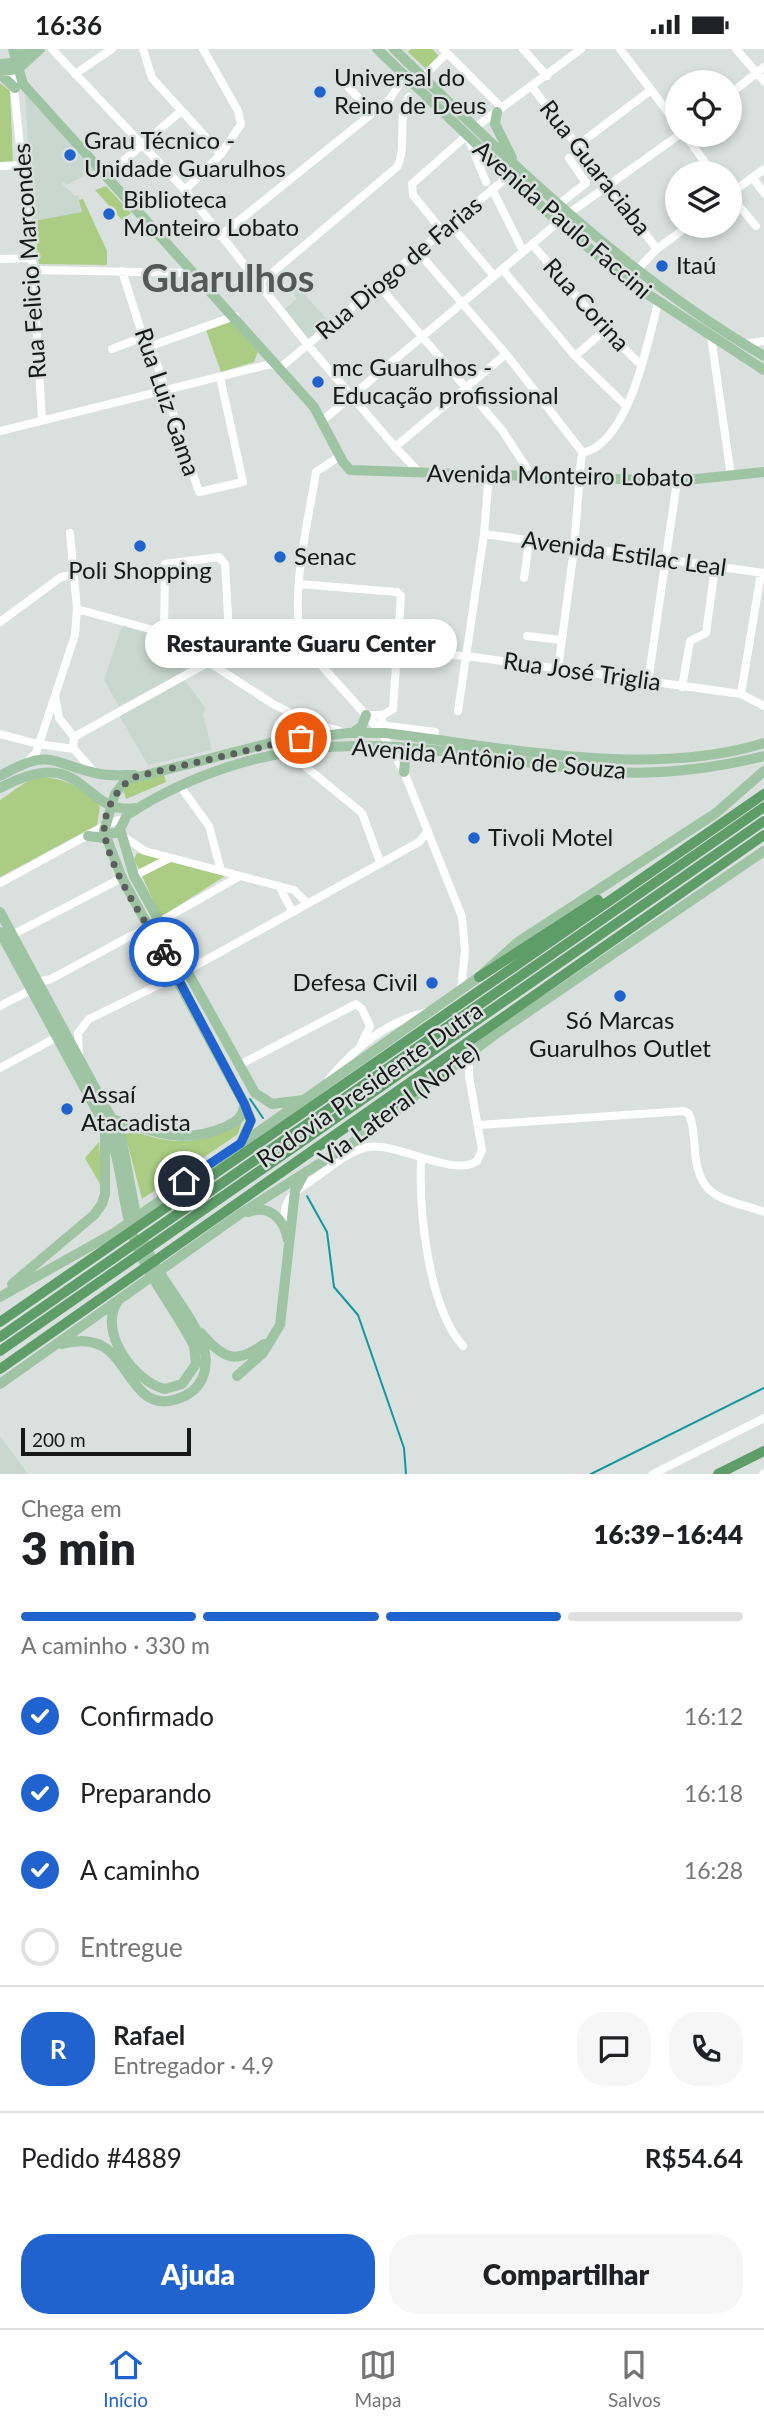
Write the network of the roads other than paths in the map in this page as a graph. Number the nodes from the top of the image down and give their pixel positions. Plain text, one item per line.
1 (28, 49) edge
2 (40, 49) edge
3 (52, 49) edge
4 (112, 49) edge
5 (143, 49) edge
6 (377, 49) edge
7 (523, 49) edge
8 (581, 49) edge
9 (620, 49) edge
10 (736, 49) edge
11 (207, 51) edge
12 (401, 51) edge
13 (445, 51) edge
14 (14, 60) edge
15 (0, 64) edge
16 (764, 67) edge
17 (0, 73) edge
18 (755, 73) junction
19 (75, 74) junction
20 (405, 75) junction
21 (547, 76) junction
22 (423, 77) junction
23 (764, 81) edge
24 (742, 84) edge
25 (348, 87) dead end
26 (532, 87) junction
27 (15, 88) junction
28 (651, 90) junction
29 (427, 96) junction
30 (409, 97) junction
31 (390, 99) junction
32 (665, 108) edge
33 (499, 110) junction
34 (181, 111) junction
35 (403, 111) junction
36 (372, 112) junction
37 (477, 126) junction
38 (467, 137) junction
39 (142, 145) junction
40 (578, 145) junction
41 (665, 145) edge
42 (221, 154) junction
43 (569, 158) dead end
44 (490, 159) junction
45 (23, 165) junction
46 (479, 165) junction
47 (0, 166) edge
48 (764, 169) edge
49 (513, 172) junction
50 (106, 176) junction
51 (753, 178) junction
52 (610, 185) junction
53 (489, 186) junction
54 (742, 186) edge
55 (185, 190) junction
56 (764, 193) edge
57 (558, 205) junction
58 (742, 209) edge
59 (568, 213) junction
60 (558, 222) junction
61 (451, 225) junction
62 (756, 226) dead end
63 (443, 232) junction
64 (220, 236) junction
65 (672, 238) edge
66 (532, 244) junction
67 (657, 249) junction
68 (523, 251) junction
69 (418, 252) junction
70 (32, 258) junction
71 (0, 259) edge
72 (502, 269) junction
73 (33, 270) junction
74 (122, 271) junction
75 (636, 271) junction
76 (195, 272) junction
77 (494, 276) junction
78 (259, 284) junction
79 (632, 284) junction
80 (379, 286) junction
81 (462, 302) junction
82 (658, 303) junction
83 (234, 316) junction
84 (697, 321) junction
85 (605, 330) junction
86 (423, 335) junction
87 (711, 336) junction
88 (144, 337) junction
89 (764, 341) edge
90 (740, 342) junction
91 (308, 345) junction
92 (151, 346) junction
93 (112, 349) dead end
94 (265, 349) junction
95 (506, 354) junction
96 (575, 356) junction
97 (764, 356) edge
98 (640, 365) junction
99 (280, 368) junction
100 (254, 369) junction
101 (764, 370) edge
102 (220, 377) junction
103 (466, 387) junction
104 (164, 390) junction
105 (352, 396) junction
106 (626, 406) junction
107 (42, 419) junction
108 (322, 421) junction
109 (0, 431) edge
110 (395, 447) junction
111 (583, 453) junction
112 (340, 456) junction
113 (764, 472) edge
114 (423, 474) junction
115 (489, 474) junction
116 (532, 476) junction
117 (731, 476) junction
118 (580, 479) junction
119 (677, 481) junction
120 (70, 533) dead end
121 (484, 534) junction
122 (530, 541) junction
123 (575, 549) junction
124 (667, 560) junction
125 (715, 567) junction
126 (762, 573) edge
127 (74, 575) junction
128 (524, 578) dead end
129 (299, 584) junction
130 (76, 609) junction
131 (0, 622) edge
132 (298, 630) junction
133 (164, 633) junction
134 (527, 636) dead end
135 (562, 640) junction
136 (279, 645) junction
137 (304, 646) junction
138 (230, 651) junction
139 (195, 652) junction
140 (396, 654) junction
141 (466, 656) junction
142 (209, 661) junction
143 (199, 667) junction
144 (558, 669) junction
145 (648, 682) junction
146 (682, 687) junction
147 (741, 694) junction
148 (55, 696) junction
149 (764, 706) edge
150 (458, 711) dead end
151 (366, 715) junction
152 (380, 716) junction
153 (309, 722) junction
154 (63, 725) junction
155 (42, 730) junction
156 (350, 732) junction
157 (435, 732) dead end
158 (382, 733) junction
159 (0, 734) edge
160 (311, 736) junction
161 (74, 737) junction
162 (764, 743) edge
163 (38, 744) junction
164 (391, 747) junction
165 (74, 750) junction
166 (411, 750) junction
167 (289, 753) junction
168 (764, 756) edge
169 (28, 761) junction
170 (174, 767) junction
171 (764, 771) edge
172 (404, 772) junction
173 (95, 773) junction
174 (0, 776) edge
175 (138, 776) junction
176 (124, 782) junction
177 (177, 787) junction
178 (0, 788) edge
179 (764, 794) edge
180 (111, 805) junction
181 (764, 807) edge
182 (136, 808) junction
183 (123, 819) junction
184 (764, 821) edge
185 (106, 825) junction
186 (428, 831) junction
187 (120, 832) junction
188 (764, 835) edge
189 (88, 836) junction
190 (105, 838) junction
191 (419, 842) junction
192 (433, 844) junction
193 (764, 851) edge
194 (170, 858) junction
195 (380, 862) junction
196 (221, 871) junction
197 (134, 876) junction
198 (240, 876) junction
199 (122, 878) junction
200 (0, 883) edge
201 (279, 886) junction
202 (614, 897) junction
203 (306, 902) junction
204 (292, 911) junction
205 (0, 912) edge
206 (154, 924) junction
207 (4, 937) edge
208 (188, 970) junction
209 (177, 976) junction
210 (478, 977) junction
211 (38, 988) junction
212 (461, 989) junction
213 (0, 1006) edge
214 (429, 1011) junction
215 (369, 1021) junction
216 (391, 1024) junction
217 (57, 1037) junction
218 (361, 1045) junction
219 (228, 1047) junction
220 (218, 1053) junction
221 (469, 1054) junction
222 (80, 1061) junction
223 (239, 1065) junction
224 (0, 1068) edge
225 (448, 1070) junction
226 (469, 1076) junction
227 (324, 1086) junction
228 (303, 1100) junction
229 (244, 1103) junction
230 (109, 1123) junction
231 (479, 1125) junction
232 (343, 1129) junction
233 (241, 1143) junction
234 (421, 1160) junction
235 (298, 1163) junction
236 (317, 1164) junction
237 (316, 1177) junction
238 (295, 1191) junction
239 (764, 1212) edge
240 (240, 1214) junction
241 (289, 1225) junction
242 (114, 1233) junction
243 (165, 1236) junction
244 (159, 1280) junction
245 (133, 1288) junction
246 (48, 1289) junction
247 (0, 1297) edge
248 (0, 1322) edge
249 (192, 1322) junction
250 (34, 1327) junction
251 (0, 1336) edge
252 (273, 1338) junction
253 (55, 1346) junction
254 (463, 1346) dead end
255 (0, 1351) edge
256 (236, 1358) junction
257 (0, 1359) edge
258 (0, 1369) edge
259 (0, 1384) edge
260 (764, 1418) edge
261 (764, 1451) edge
262 (653, 1474) edge
263 (718, 1474) edge

1 - 14 main road
2 - 14 main road
3 - 19 street
4 - 19 street
5 - 34 street
6 - 20 main road, Avenida Paulo Faccini
7 - 21 street
8 - 21 street
9 - 28 street
10 - 18 street
11 - 42 street
12 - 22 main road, Avenida Paulo Faccini
13 - 22 street
13 - 33 street
14 - 15 main road
14 - 17 main road
14 - 27 street, Rua Felicio Marcondes
14 - 50 main road
16 - 18 street
17 - 27 main road
18 - 23 street
18 - 24 street
19 - 39 street
20 - 29 main road, Avenida Paulo Faccini
20 - 31 street
21 - 26 street
22 - 37 main road, Avenida Paulo Faccini
25 - 36 street
26 - 33 street
26 - 40 street, Rua Guaraciaba
27 - 45 street, Rua Felicio Marcondes
28 - 32 street
28 - 40 street
29 - 30 street
29 - 37 main road
29 - 38 main road, Avenida Paulo Faccini
30 - 31 street
30 - 35 street
31 - 35 street
31 - 36 street
33 - 37 street
33 - 49 main road
34 - 39 street
34 - 42 street
35 - 78 street
36 - 64 street
37 - 49 main road, Avenida Paulo Faccini
38 - 44 main road, Avenida Paulo Faccini
38 - 46 street
38 - 63 street
39 - 50 street
39 - 55 street
40 - 52 street, Rua Guaraciaba
41 - 52 street
42 - 55 street
43 - 57 street
44 - 46 street
44 - 49 main road, Avenida Paulo Faccini
45 - 47 street
45 - 70 street, Rua Felicio Marcondes
46 - 53 street
48 - 51 street
49 - 53 street, Rua Diogo de Farias
49 - 57 main road, Avenida Paulo Faccini
49 - 60 main road, Avenida Paulo Faccini
50 - 76 main road
51 - 54 street
51 - 56 street
52 - 59 street
52 - 67 street, Rua Guaraciaba
53 - 61 street, Rua Diogo de Farias
53 - 68 street
55 - 64 street
57 - 59 main road, Avenida Paulo Faccini
58 - 62 street
59 - 60 street
59 - 75 main road, Avenida Paulo Faccini
60 - 66 street
60 - 79 main road, Avenida Paulo Faccini
61 - 63 street, Rua Diogo de Farias
61 - 77 street
63 - 69 street, Rua Diogo de Farias
64 - 78 street
65 - 67 street
66 - 68 street
66 - 85 street, Rua Corina
67 - 75 street
68 - 72 street
69 - 80 street, Rua Diogo de Farias
69 - 81 street
70 - 71 street
70 - 73 street, Rua Felicio Marcondes
72 - 77 street
72 - 96 street
73 - 74 street
73 - 107 street, Rua Felicio Marcondes
74 - 76 street
74 - 88 street, Rua Luiz Gama
75 - 84 main road, Avenida Paulo Faccini
76 - 83 main road
77 - 81 street
78 - 91 street
79 - 82 main road, Avenida Paulo Faccini
79 - 84 main road
80 - 86 street
80 - 91 street, Rua Diogo de Farias
81 - 86 street
81 - 95 street
82 - 84 main road, Avenida Paulo Faccini
82 - 98 street
83 - 92 street
83 - 94 main road
84 - 87 main road, Avenida Paulo Faccini
84 - 90 main road, Avenida Paulo Faccini
85 - 96 street
85 - 98 street, Rua Corina
86 - 103 street
86 - 105 street
87 - 101 main road, Avenida Paulo Faccini
87 - 117 street
88 - 92 street, Rua Luiz Gama
88 - 93 street
89 - 90 street
90 - 97 main road, Avenida Paulo Faccini
91 - 99 street, Rua Diogo de Farias
91 - 105 street
92 - 104 street, Rua Luiz Gama
94 - 99 main road
94 - 100 street
95 - 103 street
95 - 111 street
96 - 106 street
98 - 106 street
99 - 100 street
99 - 108 main road
100 - 102 street
102 - 104 street
102 - 104 street, Rua Luiz Gama
103 - 110 street
103 - 116 street
104 - 107 street
105 - 108 street
105 - 110 street
106 - 111 street
107 - 109 street
108 - 112 main road
110 - 114 street
111 - 118 street
112 - 114 main road, Avenida Monteiro Lobato
112 - 129 street
113 - 117 main road, Avenida Monteiro Lobato
114 - 115 main road, Avenida Monteiro Lobato
115 - 116 main road, Avenida Monteiro Lobato
115 - 121 street
116 - 118 main road, Avenida Monteiro Lobato
117 - 119 main road, Avenida Monteiro Lobato
118 - 119 main road, Avenida Monteiro Lobato
118 - 123 street
119 - 124 street
120 - 127 street
121 - 122 street, Avenida Estilac Leal
121 - 141 street
122 - 123 street, Avenida Estilac Leal
122 - 128 street
123 - 124 street, Avenida Estilac Leal
123 - 135 street
124 - 125 street, Avenida Estilac Leal
124 - 145 street
125 - 126 street, Avenida Estilac Leal
125 - 146 street
126 - 147 street
127 - 130 street
127 - 131 street
129 - 132 street
129 - 140 street
130 - 133 street
130 - 148 street
132 - 136 street
132 - 137 street
133 - 138 street
133 - 139 street
134 - 135 street
135 - 144 street
136 - 137 street, Rua José Triglia
136 - 138 street, Rua José Triglia
137 - 140 street, Rua José Triglia
137 - 151 street
138 - 142 street, Rua José Triglia
139 - 142 street
139 - 143 street
140 - 141 street, Rua José Triglia
140 - 152 street
141 - 144 street, Rua José Triglia
141 - 150 street
142 - 143 street, Rua José Triglia
142 - 153 street
143 - 161 street, Rua José Triglia
144 - 145 street, Rua José Triglia
145 - 146 street, Rua José Triglia
146 - 147 street, Rua José Triglia
147 - 149 street, Rua José Triglia
148 - 154 street
148 - 155 street
151 - 152 street
151 - 156 main road
151 - 158 street
152 - 157 street
153 - 156 street
153 - 160 street
154 - 155 street
154 - 161 street
155 - 163 street
156 - 158 main road, Avenida Antônio de Souza
156 - 160 main road, Avenida Antônio de Souza
158 - 162 main road, Avenida Antônio de Souza
158 - 164 street
159 - 163 street
160 - 170 main road, Avenida Antônio de Souza
161 - 165 street
163 - 165 street
163 - 169 street
164 - 166 main road, Avenida Antônio de Souza
164 - 167 main road, Avenida Antônio de Souza
164 - 172 street
165 - 173 street
166 - 168 main road, Avenida Antônio de Souza
166 - 172 main road
167 - 177 main road, Avenida Antônio de Souza
167 - 195 street
169 - 173 main road, Avenida Antônio de Souza
169 - 174 main road, Avenida Antônio de Souza
170 - 175 main road, Avenida Antônio de Souza
170 - 177 main road
171 - 210 main road
172 - 186 street
173 - 175 main road, Avenida Antônio de Souza
175 - 176 main road, Avenida Antônio de Souza
176 - 180 main road
176 - 182 main road
177 - 182 main road, Avenida Antônio de Souza
177 - 196 street
178 - 180 main road
179 - 202 highway, Rodovia Presidente Dutra
180 - 182 main road
180 - 185 main road
181 - 251 highway, Rodovia Presidente Dutra
182 - 183 main road, Avenida Antônio de Souza
183 - 185 street
183 - 187 main road
184 - 243 highway, Rodovia Presidente Dutra
185 - 189 street
185 - 190 main road
186 - 191 street
186 - 192 street
187 - 190 main road
187 - 194 street
187 - 197 main road
188 - 232 highway, Rodovia Presidente Dutra
189 - 190 main road
189 - 200 street
190 - 199 main road
191 - 192 street
191 - 195 street
192 - 212 street
193 - 221 main road, Via Lateral (Norte)
194 - 196 street
194 - 197 street
195 - 203 street
196 - 198 street
197 - 206 main road
198 - 201 street
198 - 206 street
199 - 206 main road
199 - 207 street
201 - 203 street
201 - 204 street
202 - 210 highway
202 - 246 highway, Rodovia Presidente Dutra
203 - 204 street
204 - 208 street
205 - 207 main road
206 - 208 main road
206 - 209 main road
206 - 211 street
207 - 211 main road
208 - 209 street
208 - 219 main road
209 - 220 main road
209 - 222 street
210 - 212 main road
211 - 213 street
211 - 217 main road
211 - 222 main road
212 - 214 main road
214 - 216 street
214 - 227 main road
215 - 216 street
215 - 218 street
215 - 223 street
216 - 218 street
217 - 224 street
217 - 230 main road
218 - 227 street
219 - 220 main road
219 - 223 main road
220 - 229 main road
221 - 225 main road, Via Lateral (Norte)
221 - 226 street
222 - 230 main road
223 - 228 main road
225 - 226 street
225 - 235 highway
225 - 236 main road, Via Lateral (Norte)
226 - 231 street
227 - 228 main road
228 - 233 main road
229 - 230 main road
229 - 233 main road
230 - 244 main road
230 - 247 main road
231 - 234 street
231 - 239 street
232 - 235 highway, Rodovia Presidente Dutra
232 - 243 highway
233 - 242 main road
234 - 237 street
234 - 254 street
235 - 258 highway, Rodovia Presidente Dutra
236 - 238 main road
236 - 240 main road, Via Lateral (Norte)
237 - 238 street
237 - 241 street
238 - 241 main road
240 - 241 main road
240 - 245 main road, Via Lateral (Norte)
241 - 252 main road
242 - 246 highway
242 - 247 main road
243 - 250 highway, Rodovia Presidente Dutra
244 - 245 main road
244 - 249 main road
245 - 253 main road, Via Lateral (Norte)
246 - 248 highway, Rodovia Presidente Dutra
249 - 253 main road
249 - 256 main road
250 - 255 highway, Rodovia Presidente Dutra
250 - 257 highway
252 - 256 main road
252 - 256 main road
253 - 259 main road, Via Lateral (Norte)
260 - 262 street
261 - 263 highway

